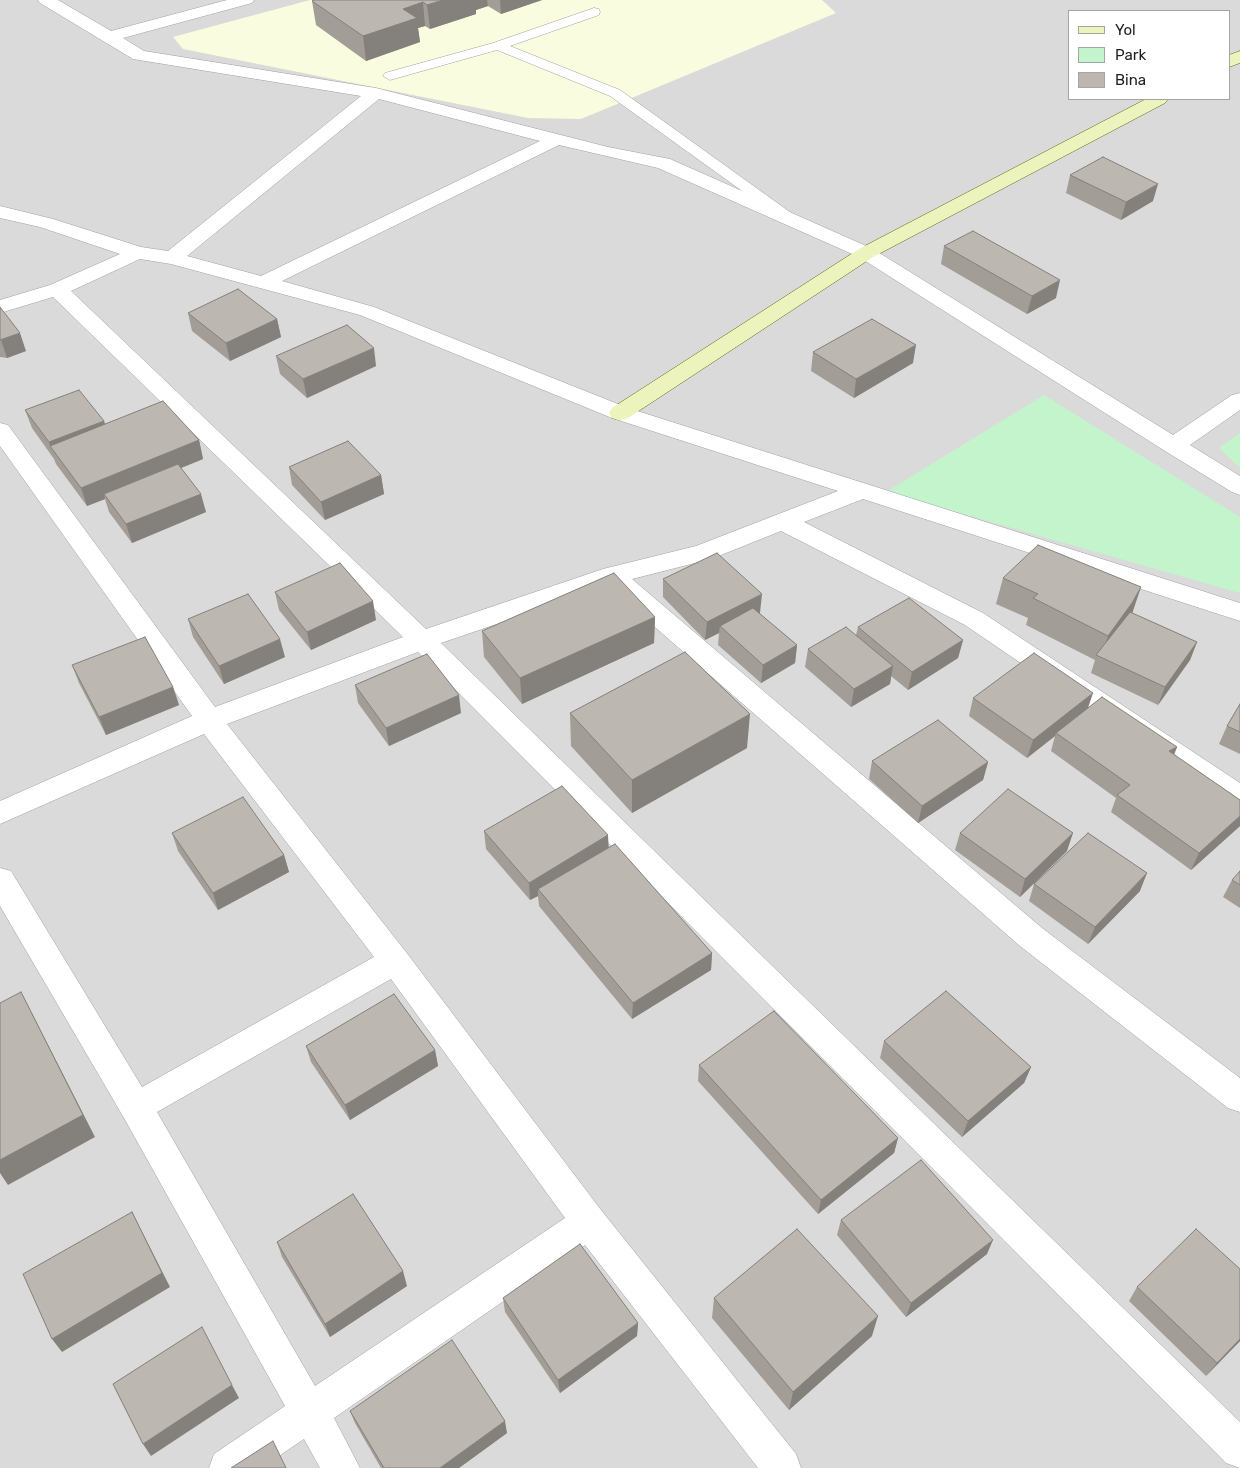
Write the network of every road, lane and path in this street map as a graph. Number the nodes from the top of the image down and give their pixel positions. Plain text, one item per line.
1 (46, 0) edge
2 (246, 0) edge
3 (594, 12) dead end
4 (108, 37) junction
5 (498, 46) junction
6 (390, 76) dead end
7 (376, 93) junction
8 (1158, 100) edge
9 (556, 140) junction
10 (0, 212) edge
11 (794, 221) junction
12 (138, 253) junction
13 (866, 253) junction
14 (172, 258) junction
15 (262, 283) junction
16 (57, 289) junction
17 (0, 307) edge
18 (1240, 400) edge
19 (620, 413) junction
20 (0, 430) edge
21 (1173, 446) junction
22 (1240, 488) edge
23 (862, 491) junction
24 (783, 522) junction
25 (612, 575) junction
26 (1240, 612) edge
27 (422, 640) junction
28 (209, 720) junction
29 (1240, 798) edge
30 (0, 813) edge
31 (0, 880) edge
32 (395, 961) junction
33 (1240, 1097) edge
34 (136, 1107) junction
35 (590, 1222) junction
36 (310, 1413) junction
37 (1240, 1449) edge
38 (228, 1468) edge
39 (341, 1468) edge
40 (782, 1468) edge

1 - 4 street
2 - 4 street
3 - 5 lane
4 - 7 street
5 - 6 lane
5 - 11 lane
7 - 9 street
7 - 14 street
8 - 13 street
9 - 11 street
9 - 15 street
10 - 12 street
11 - 13 street
12 - 14 street
12 - 16 street
13 - 19 street
13 - 21 street
14 - 15 street
15 - 19 street
16 - 17 street
16 - 27 street
18 - 21 street
19 - 23 street
20 - 28 street
21 - 22 street
23 - 24 street
23 - 26 street
24 - 25 street
24 - 29 street
25 - 27 street
25 - 33 street
27 - 28 street
27 - 37 street
28 - 30 street
28 - 32 street
31 - 34 street
32 - 34 street
32 - 35 street
34 - 36 street
35 - 36 street
35 - 40 street
36 - 38 street
36 - 39 street

